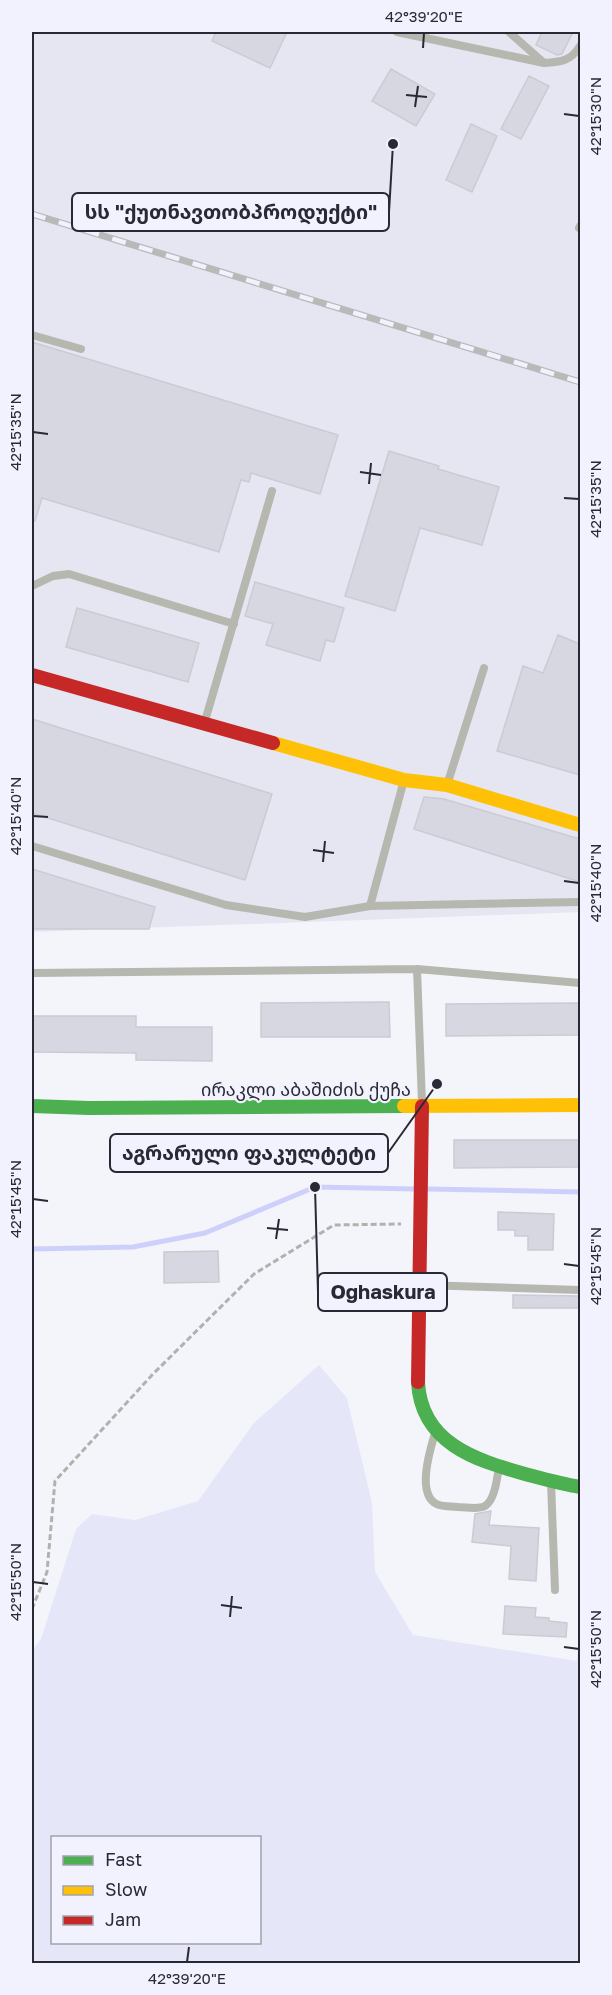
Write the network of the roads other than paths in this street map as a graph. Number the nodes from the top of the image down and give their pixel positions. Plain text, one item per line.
1 (397, 32) edge
2 (509, 32) edge
3 (580, 46) edge
4 (544, 63) junction
5 (32, 335) edge
6 (81, 349) dead end
7 (272, 491) dead end
8 (32, 586) edge
9 (234, 624) junction
10 (484, 668) dead end
11 (32, 675) edge
12 (204, 723) junction
13 (404, 780) junction
14 (447, 784) junction
15 (580, 825) edge
16 (32, 846) edge
17 (580, 902) edge
18 (370, 906) junction
19 (417, 969) junction
20 (32, 973) edge
21 (580, 983) edge
22 (580, 1105) edge
23 (32, 1106) edge
24 (422, 1106) junction
25 (419, 1285) junction
26 (580, 1290) edge
27 (436, 1430) junction
28 (499, 1467) junction
29 (551, 1480) junction
30 (580, 1486) edge
31 (555, 1590) dead end

1 - 4 lane
2 - 4 lane
3 - 4 lane
5 - 6 lane
7 - 9 lane
8 - 9 lane
9 - 12 lane
10 - 14 lane
11 - 12 street
12 - 13 street
13 - 14 street
13 - 18 lane
14 - 15 street
16 - 18 lane
17 - 18 lane
19 - 20 lane
19 - 21 lane
19 - 24 lane
22 - 24 street, ირაკლი აბაშიძის ქუჩა
23 - 24 street, ირაკლი აბაშიძის ქუჩა
24 - 25 street
25 - 26 lane
25 - 27 street
27 - 28 street
27 - 28 lane
28 - 29 street
29 - 30 street
29 - 31 lane

